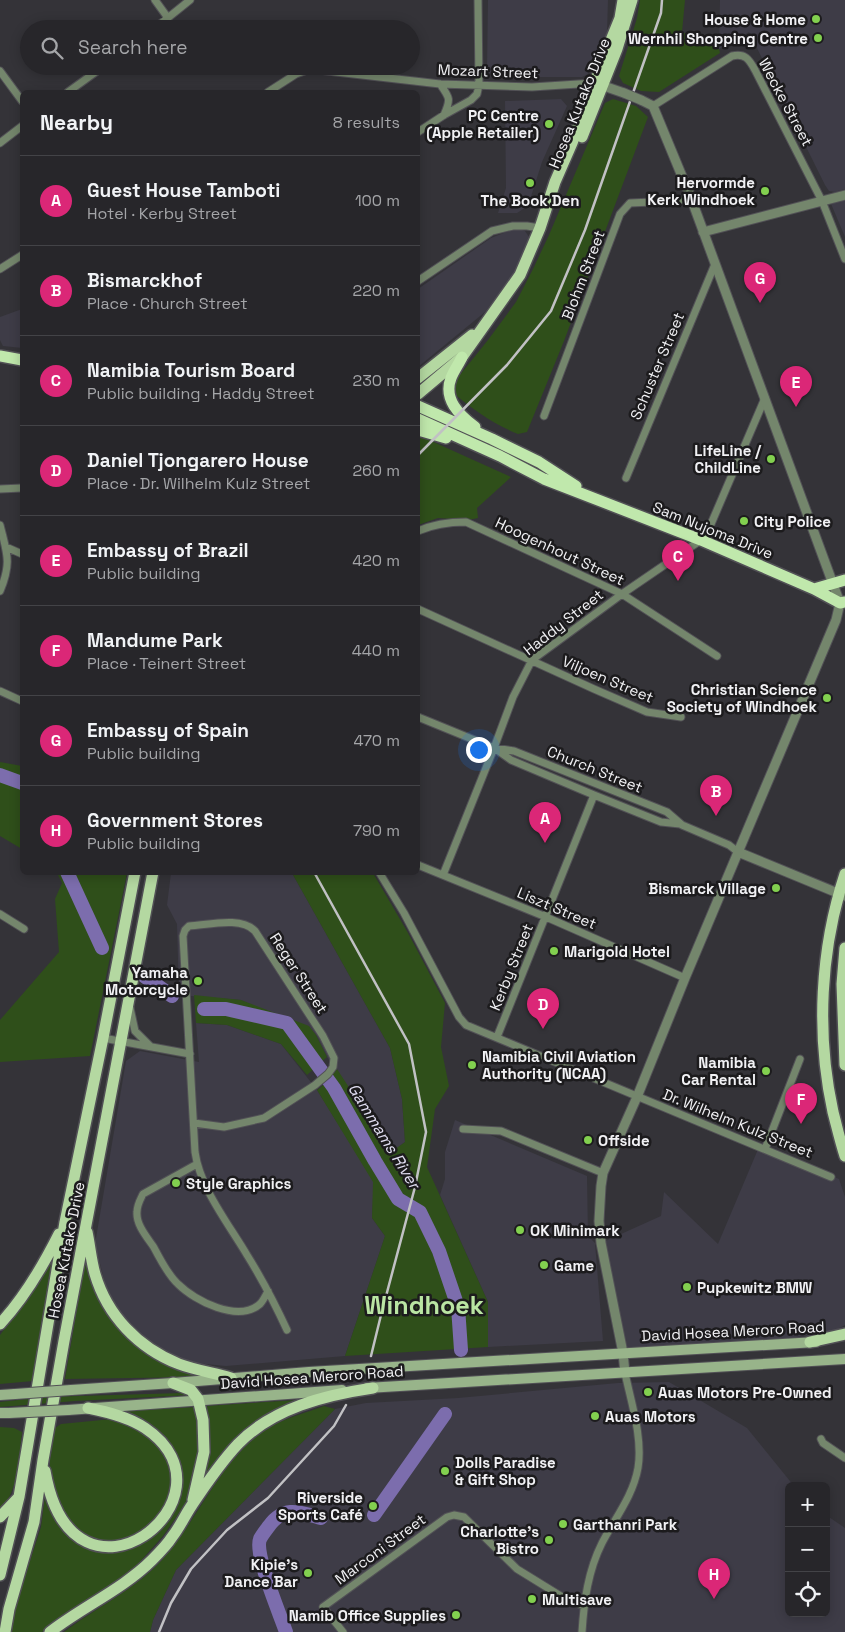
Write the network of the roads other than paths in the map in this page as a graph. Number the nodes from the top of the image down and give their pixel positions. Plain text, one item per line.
1 (155, 0) edge
2 (190, 0) edge
3 (478, 0) edge
4 (623, 0) edge
5 (632, 0) edge
6 (168, 18) junction
7 (165, 20) edge
8 (0, 71) edge
9 (92, 75) edge
10 (294, 75) edge
11 (362, 75) edge
12 (440, 84) junction
13 (479, 84) junction
14 (598, 84) junction
15 (71, 90) edge
16 (271, 90) edge
17 (20, 98) edge
18 (653, 106) junction
19 (444, 115) junction
20 (20, 128) edge
21 (420, 131) edge
22 (0, 143) edge
23 (845, 195) edge
24 (691, 198) junction
25 (822, 202) junction
26 (540, 228) junction
27 (703, 232) junction
28 (20, 255) edge
29 (845, 259) edge
30 (715, 264) junction
31 (0, 269) edge
32 (420, 281) edge
33 (494, 312) junction
34 (0, 356) edge
35 (462, 357) junction
36 (20, 360) edge
37 (20, 360) edge
38 (0, 363) edge
39 (420, 376) edge
40 (420, 392) edge
41 (765, 398) junction
42 (420, 407) edge
43 (544, 416) dead end
44 (420, 420) edge
45 (420, 431) edge
46 (492, 439) junction
47 (484, 449) junction
48 (626, 478) dead end
49 (20, 488) edge
50 (0, 489) edge
51 (601, 502) junction
52 (0, 526) edge
53 (420, 529) edge
54 (701, 540) junction
55 (6, 547) junction
56 (20, 553) edge
57 (839, 581) edge
58 (814, 589) junction
59 (0, 591) edge
60 (622, 594) junction
61 (843, 602) edge
62 (420, 610) edge
63 (716, 656) dead end
64 (532, 660) junction
65 (0, 691) edge
66 (20, 700) edge
67 (681, 717) dead end
68 (420, 718) edge
69 (494, 748) junction
70 (594, 795) junction
71 (682, 825) junction
72 (738, 852) junction
73 (420, 866) edge
74 (845, 874) edge
75 (134, 875) edge
76 (152, 875) edge
77 (382, 875) edge
78 (443, 875) junction
79 (842, 895) edge
80 (0, 914) edge
81 (546, 917) junction
82 (24, 928) dead end
83 (845, 948) edge
84 (685, 978) junction
85 (129, 1001) junction
86 (497, 1037) junction
87 (104, 1038) junction
88 (121, 1042) junction
89 (152, 1047) junction
90 (190, 1054) junction
91 (800, 1059) dead end
92 (845, 1065) edge
93 (638, 1097) junction
94 (194, 1123) junction
95 (463, 1128) dead end
96 (764, 1148) junction
97 (845, 1156) edge
98 (197, 1164) junction
99 (604, 1173) junction
100 (831, 1177) dead end
101 (65, 1222) junction
102 (86, 1225) junction
103 (268, 1291) junction
104 (0, 1324) edge
105 (287, 1330) dead end
106 (845, 1334) edge
107 (845, 1340) edge
108 (810, 1342) junction
109 (623, 1352) junction
110 (845, 1359) edge
111 (625, 1373) junction
112 (231, 1378) junction
113 (173, 1383) junction
114 (373, 1388) junction
115 (0, 1395) edge
116 (198, 1399) junction
117 (88, 1408) junction
118 (4, 1413) edge
119 (821, 1440) dead end
120 (845, 1458) edge
121 (43, 1460) junction
122 (19, 1497) junction
123 (192, 1506) junction
124 (0, 1517) edge
125 (0, 1575) edge
126 (584, 1606) junction
127 (5, 1632) edge
128 (50, 1632) edge
129 (343, 1632) edge
130 (582, 1632) edge

1 - 6 street
2 - 6 street
3 - 13 street
4 - 14 main road, Hosea Kutako Drive
5 - 14 main road, Hosea Kutako Drive
6 - 7 street
8 - 17 street
9 - 15 street
10 - 16 street, Mozart Street
11 - 12 street, Mozart Street
12 - 13 street, Mozart Street
12 - 19 street
13 - 14 street, Mozart Street
13 - 19 street
14 - 18 street, bridge
14 - 26 main road, Hosea Kutako Drive
18 - 24 street
18 - 25 street, Wecke Street
19 - 21 street
20 - 22 street
23 - 25 street
24 - 27 street
24 - 43 street, Blohm Street
25 - 27 street
25 - 29 street, Wecke Street
26 - 32 street
26 - 33 main road, Hosea Kutako Drive
27 - 30 street
28 - 31 street
30 - 41 street
30 - 48 street, Schuster Street
33 - 35 main road, Hosea Kutako Drive
33 - 39 main road, Hosea Kutako Drive
34 - 36 highway
35 - 40 main road, Hosea Kutako Drive
35 - 46 highway
37 - 38 highway
41 - 54 street
41 - 57 street
42 - 46 highway, Sam Nujoma Drive
44 - 47 highway, Sam Nujoma Drive
45 - 47 highway
46 - 51 highway, Sam Nujoma Drive
47 - 51 highway, Sam Nujoma Drive
49 - 50 street
51 - 54 highway, Sam Nujoma Drive
52 - 55 street
53 - 60 street, Hoogenhout Street
54 - 58 highway, Sam Nujoma Drive
54 - 60 street, Haddy Street
55 - 56 street
55 - 59 street
57 - 58 highway
57 - 61 street
58 - 61 highway, Sam Nujoma Drive
60 - 63 street, Hoogenhout Street
60 - 64 street, Haddy Street
61 - 72 street
62 - 64 street, Viljoen Street
64 - 67 street, Viljoen Street
64 - 69 street, Haddy Street
65 - 66 street
68 - 69 street, Church Street
69 - 70 street, Church Street
69 - 71 street, Church Street
69 - 78 street, Haddy Street
70 - 71 street, Church Street
70 - 81 street, Kerby Street
71 - 72 street, Church Street
72 - 79 street, Church Street
72 - 84 street
73 - 78 street, Liszt Street
74 - 79 main road
75 - 87 main road, Hosea Kutako Drive
76 - 85 main road, Hosea Kutako Drive
77 - 86 street, Dr. Wilhelm Kulz Street
78 - 81 street, Liszt Street
79 - 97 main road
80 - 82 street
81 - 84 street, Liszt Street
81 - 86 street, Kerby Street
83 - 92 main road
84 - 93 street
85 - 88 main road, Hosea Kutako Drive
85 - 89 street
86 - 93 street, Dr. Wilhelm Kulz Street
87 - 88 street
87 - 101 main road, Hosea Kutako Drive
88 - 89 street
88 - 102 main road, Hosea Kutako Drive
89 - 90 street
90 - 94 street, Reger Street
90 - 94 street, Reger Street
91 - 96 street
93 - 96 street, Dr. Wilhelm Kulz Street
93 - 99 street
94 - 98 street, Reger Street
95 - 99 street
96 - 100 street, Dr. Wilhelm Kulz Street
98 - 103 street, Reger Street
98 - 103 street
99 - 109 street
101 - 104 main road
101 - 122 main road, Hosea Kutako Drive
102 - 112 main road
102 - 121 main road, Hosea Kutako Drive
103 - 105 street, Reger Street
106 - 108 main road
107 - 108 main road, David Hosea Meroro Road
108 - 109 main road, David Hosea Meroro Road
109 - 111 street, David Hosea Meroro Road
109 - 112 main road, David Hosea Meroro Road
110 - 111 main road, David Hosea Meroro Road
111 - 114 main road, David Hosea Meroro Road
111 - 126 street
112 - 113 main road, David Hosea Meroro Road
113 - 115 main road, David Hosea Meroro Road, bridge
113 - 116 main road
114 - 116 main road, David Hosea Meroro Road
114 - 123 main road
116 - 117 main road, David Hosea Meroro Road
116 - 123 main road
117 - 118 main road, David Hosea Meroro Road, bridge
117 - 121 main road
119 - 120 street
121 - 127 main road, Hosea Kutako Drive
122 - 124 main road
122 - 125 main road, Hosea Kutako Drive
123 - 128 main road
126 - 129 street, Marconi Street
126 - 130 street

